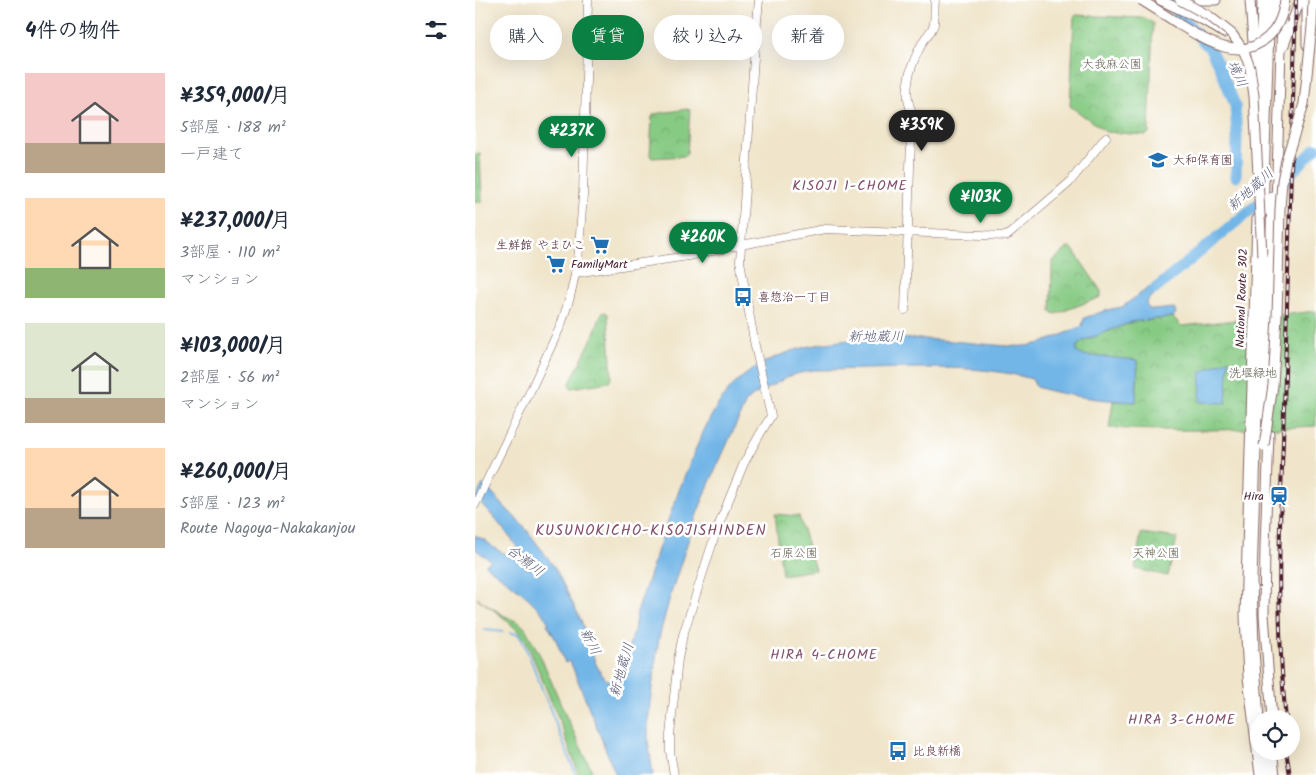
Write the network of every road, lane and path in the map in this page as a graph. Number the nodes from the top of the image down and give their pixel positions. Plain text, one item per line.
1 (588, 0) edge
2 (759, 0) edge
3 (935, 0) edge
4 (1141, 0) edge
5 (1160, 0) edge
6 (1180, 0) edge
7 (1198, 0) edge
8 (1216, 0) edge
9 (1250, 0) edge
10 (1262, 0) edge
11 (1271, 0) edge
12 (1282, 0) edge
13 (1300, 0) edge
14 (1307, 0) edge
15 (1313, 0) edge
16 (1308, 61) junction
17 (1248, 62) junction
18 (1258, 90) junction
19 (1280, 91) junction
20 (1106, 137) dead end
21 (908, 233) junction
22 (741, 245) junction
23 (1262, 256) junction
24 (575, 273) junction
25 (905, 310) dead end
26 (1264, 446) junction
27 (475, 505) edge
28 (1244, 545) junction
29 (1258, 710) edge
30 (1267, 710) edge
31 (1271, 710) edge
32 (1264, 760) edge
33 (1273, 760) edge
34 (1277, 760) edge
35 (673, 775) edge
36 (1258, 775) edge
37 (1267, 775) edge
38 (1275, 775) edge
39 (1279, 775) edge

1 - 24 street
2 - 22 street
3 - 21 street
4 - 12 highway, bridge
5 - 17 highway, bridge
6 - 17 highway, bridge
7 - 8 highway
9 - 18 highway
10 - 18 highway
11 - 23 highway, bridge
12 - 19 highway
12 - 26 highway, bridge
13 - 19 highway
14 - 16 highway, bridge
15 - 16 highway, bridge
16 - 26 highway, bridge
17 - 23 highway, bridge
18 - 28 highway, National Route 302, bridge
19 - 31 highway, bridge
20 - 21 street
21 - 22 street
21 - 25 street
22 - 24 street
22 - 35 street
23 - 29 highway
24 - 27 street
26 - 30 highway
28 - 36 highway, National Route 302
28 - 36 highway
32 - 37 highway
33 - 38 highway
34 - 39 highway

